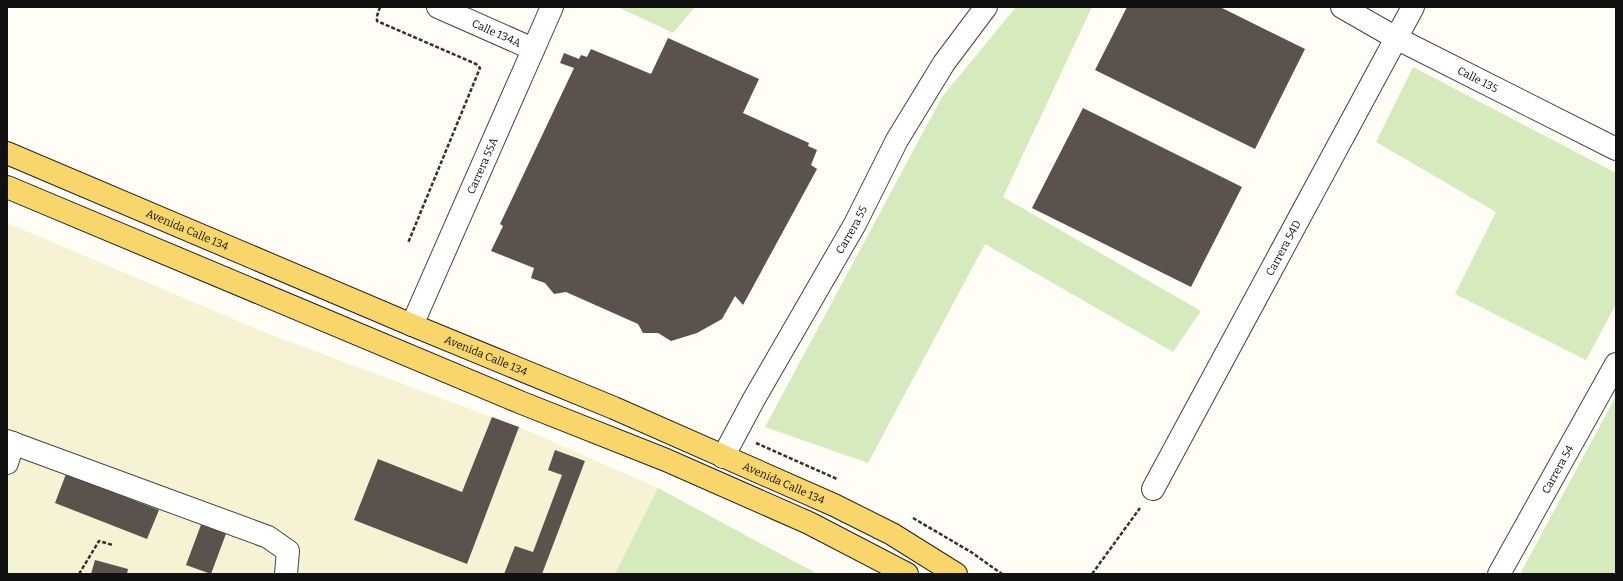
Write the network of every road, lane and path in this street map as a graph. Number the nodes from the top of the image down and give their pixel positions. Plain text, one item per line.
1 (380, 7) edge
2 (438, 7) edge
3 (552, 7) edge
4 (986, 7) edge
5 (1342, 7) edge
6 (1413, 7) edge
7 (1396, 38) junction
8 (533, 49) junction
9 (1616, 149) edge
10 (7, 153) edge
11 (7, 187) edge
12 (408, 243) dead end
13 (412, 325) junction
14 (1616, 364) edge
15 (9, 449) edge
16 (724, 457) junction
17 (1153, 489) joint
18 (113, 544) dead end
19 (79, 574) edge
20 (286, 574) edge
21 (907, 574) edge
22 (956, 574) edge
23 (1092, 574) edge
24 (1499, 574) edge

1 - 12 path
2 - 8 street, Calle 134A
3 - 8 street, Carrera 55A
4 - 16 street, Carrera 55
5 - 7 street, Calle 135
6 - 7 street, Carrera 54D
7 - 9 street, Calle 135
7 - 17 street, Carrera 54D
8 - 13 street, Carrera 55A
10 - 13 main road, Avenida Calle 134
11 - 21 main road
13 - 16 main road, Avenida Calle 134
14 - 24 street, Carrera 54
15 - 20 street
16 - 22 main road, Avenida Calle 134
17 - 23 path
18 - 19 path

